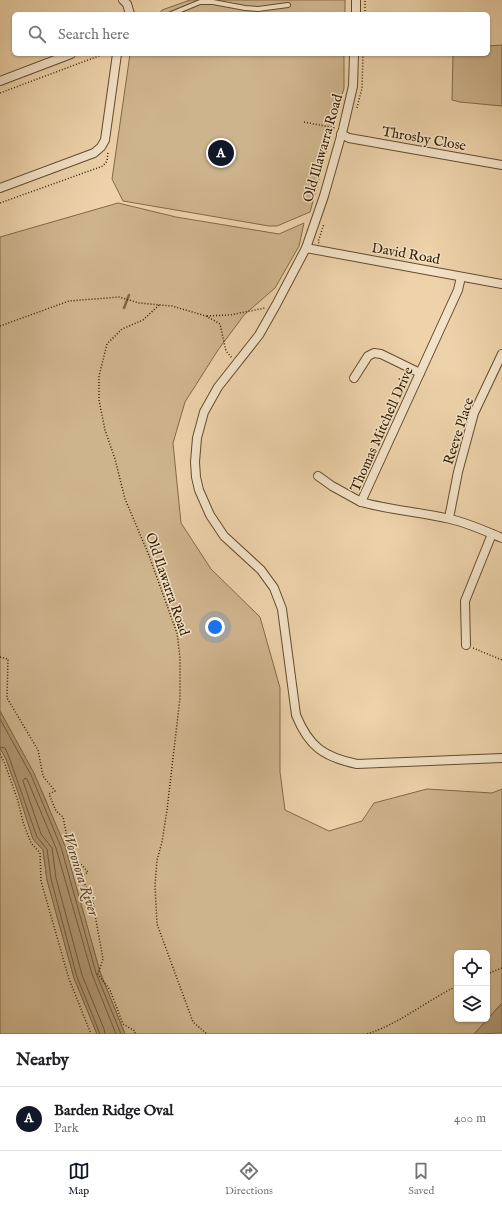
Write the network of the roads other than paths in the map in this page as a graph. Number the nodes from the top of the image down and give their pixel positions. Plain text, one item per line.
1 (123, 0) edge
2 (356, 0) edge
3 (288, 5) dead end
4 (129, 12) edge
5 (176, 12) edge
6 (356, 12) edge
7 (66, 56) edge
8 (117, 56) edge
9 (354, 56) edge
10 (0, 81) edge
11 (341, 134) junction
12 (502, 164) edge
13 (0, 188) edge
14 (306, 248) junction
15 (461, 277) junction
16 (502, 284) edge
17 (502, 354) edge
18 (420, 373) junction
19 (354, 378) dead end
20 (318, 476) dead end
21 (361, 502) junction
22 (449, 518) junction
23 (492, 534) junction
24 (502, 538) edge
25 (466, 645) road end
26 (502, 758) edge

1 - 4 street
2 - 6 street
3 - 5 lane
7 - 10 street
8 - 13 street
9 - 11 street, Old Illawarra Road
11 - 12 street, Throsby Close
11 - 14 street, Old Illawarra Road
14 - 15 street, David Road
14 - 26 street
15 - 16 street, David Road
15 - 18 street, Thomas Mitchell Drive
17 - 22 street, Reeve Place
18 - 19 street
18 - 21 street, Thomas Mitchell Drive
20 - 21 street
21 - 22 street, Thomas Mitchell Drive
22 - 23 street, Thomas Mitchell Drive
23 - 24 street, Thomas Mitchell Drive
23 - 25 street

